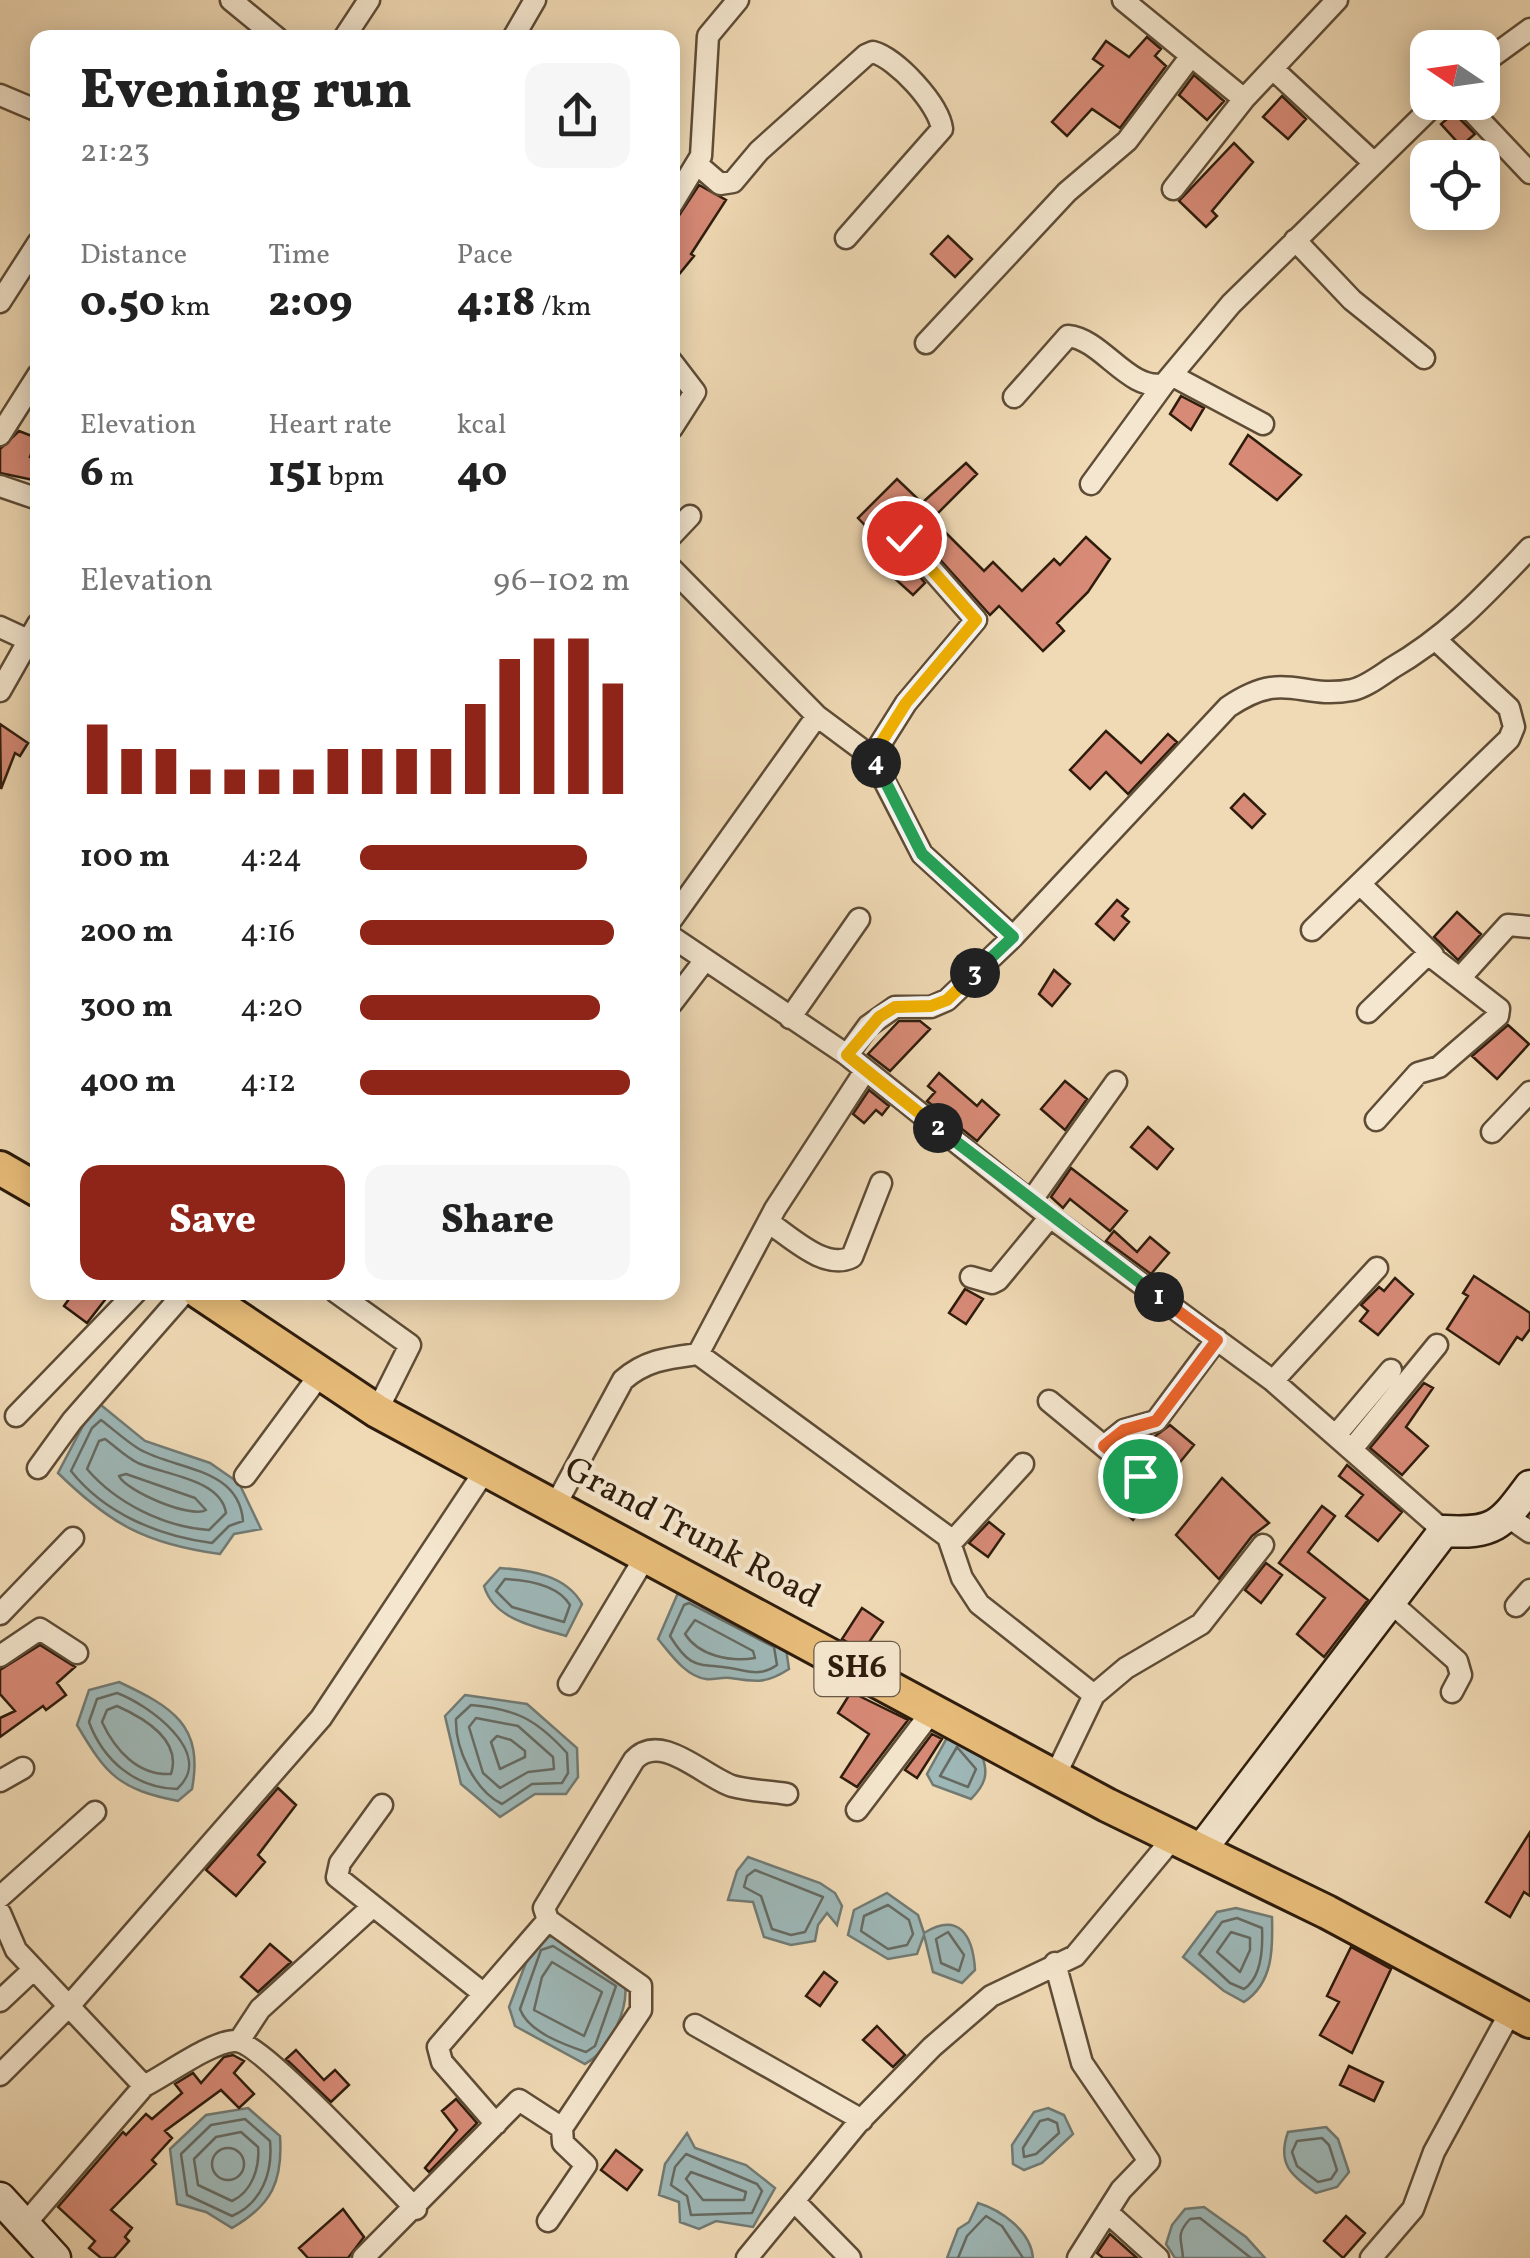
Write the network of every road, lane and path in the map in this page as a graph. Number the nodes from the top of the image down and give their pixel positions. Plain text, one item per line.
1 (231, 0) edge
2 (369, 0) edge
3 (536, 0) edge
4 (738, 0) edge
5 (1124, 0) edge
6 (1337, 0) edge
7 (1530, 29) edge
8 (267, 30) edge
9 (349, 30) edge
10 (517, 30) edge
11 (1500, 51) edge
12 (1191, 56) junction
13 (1274, 70) junction
14 (0, 95) edge
15 (1244, 99) junction
16 (30, 108) edge
17 (1418, 120) edge
18 (1480, 120) edge
19 (1372, 162) junction
20 (698, 165) junction
21 (1530, 173) edge
22 (1173, 188) dead end
23 (680, 192) edge
24 (846, 238) dead end
25 (1295, 240) junction
26 (30, 255) edge
27 (0, 302) edge
28 (926, 343) dead end
29 (1424, 358) dead end
30 (680, 372) edge
31 (1169, 380) junction
32 (30, 387) edge
33 (1014, 397) dead end
34 (680, 415) edge
35 (1263, 424) dead end
36 (0, 435) edge
37 (1091, 484) dead end
38 (0, 486) edge
39 (30, 496) edge
40 (690, 516) dead end
41 (680, 526) edge
42 (904, 538) dead end
43 (1530, 548) edge
44 (680, 577) edge
45 (0, 627) edge
46 (30, 632) edge
47 (30, 637) edge
48 (1436, 640) junction
49 (0, 691) edge
50 (818, 716) junction
51 (1522, 723) edge
52 (872, 757) junction
53 (1360, 884) junction
54 (680, 908) edge
55 (859, 919) dead end
56 (1530, 927) edge
57 (1312, 930) dead end
58 (1013, 937) junction
59 (680, 943) edge
60 (1433, 955) junction
61 (705, 960) junction
62 (1462, 978) junction
63 (680, 993) edge
64 (1368, 1012) dead end
65 (790, 1018) junction
66 (847, 1055) junction
67 (865, 1071) junction
68 (1116, 1082) dead end
69 (1530, 1092) edge
70 (1376, 1120) dead end
71 (1492, 1132) dead end
72 (881, 1182) dead end
73 (1031, 1201) junction
74 (1050, 1218) junction
75 (768, 1222) junction
76 (1377, 1268) dead end
77 (971, 1277) dead end
78 (128, 1300) edge
79 (177, 1300) edge
80 (211, 1300) edge
81 (347, 1300) edge
82 (1217, 1340) junction
83 (1437, 1345) dead end
84 (698, 1354) junction
85 (1392, 1370) dead end
86 (320, 1373) junction
87 (1273, 1381) junction
88 (1049, 1401) dead end
89 (377, 1410) junction
90 (16, 1416) dead end
91 (1344, 1442) junction
92 (1104, 1446) junction
93 (1023, 1464) dead end
94 (38, 1468) dead end
95 (486, 1468) junction
96 (246, 1476) dead end
97 (1140, 1476) dead end
98 (1530, 1486) edge
99 (555, 1506) junction
100 (1519, 1524) edge
101 (1444, 1530) junction
102 (73, 1538) dead end
103 (950, 1543) junction
104 (1263, 1545) dead end
105 (648, 1554) junction
106 (1388, 1600) junction
107 (0, 1614) edge
108 (77, 1653) dead end
109 (0, 1656) edge
110 (570, 1684) dead end
111 (1452, 1692) dead end
112 (1094, 1695) junction
113 (933, 1710) junction
114 (24, 1768) dead end
115 (1055, 1776) junction
116 (0, 1781) edge
117 (787, 1794) dead end
118 (382, 1806) dead end
119 (857, 1810) dead end
120 (95, 1812) dead end
121 (1186, 1844) junction
122 (0, 1897) edge
123 (372, 1907) junction
124 (0, 1913) edge
125 (548, 1920) junction
126 (1055, 1963) junction
127 (34, 1968) junction
128 (484, 1994) junction
129 (0, 2001) edge
130 (68, 2006) junction
131 (1520, 2016) edge
132 (695, 2025) dead end
133 (239, 2041) junction
134 (0, 2075) edge
135 (144, 2086) junction
136 (862, 2120) junction
137 (496, 2124) junction
138 (562, 2128) junction
139 (0, 2198) edge
140 (795, 2202) junction
141 (416, 2209) junction
142 (1107, 2212) junction
143 (548, 2222) dead end
144 (37, 2246) edge
145 (363, 2258) edge
146 (747, 2258) edge
147 (850, 2258) edge
148 (1078, 2258) edge
149 (1158, 2258) edge
150 (1371, 2258) edge

1 - 8 street
2 - 9 street
3 - 10 street
4 - 20 street
5 - 12 street
6 - 13 street
7 - 11 street
12 - 15 street
12 - 28 street
13 - 15 street
13 - 19 street
14 - 16 street
15 - 22 street
17 - 19 street
18 - 21 street
19 - 25 street
20 - 23 street
20 - 24 street
25 - 29 street
25 - 31 street
26 - 27 street
30 - 34 street
31 - 33 street
31 - 35 street
31 - 37 street
32 - 36 street
38 - 39 street
40 - 41 street
42 - 52 street
43 - 48 street
44 - 50 street
45 - 46 street
47 - 49 street
48 - 51 street
48 - 58 street
50 - 52 street
50 - 54 street
51 - 53 street
52 - 58 street
53 - 57 street
53 - 60 street
55 - 65 street
56 - 62 street
58 - 66 street
59 - 61 street
60 - 62 street
60 - 64 street
61 - 63 street
61 - 65 street
62 - 70 street
65 - 66 street
66 - 67 street
67 - 73 street
67 - 75 street
68 - 73 street
69 - 71 street
72 - 75 street
73 - 74 street
74 - 77 street
74 - 82 street
75 - 84 street
76 - 87 street
78 - 90 street
79 - 94 street
80 - 86 main road, Grand Trunk Road / SH6
81 - 89 street
82 - 87 street
82 - 92 street
83 - 91 street
84 - 99 street
84 - 103 street
85 - 91 street
86 - 89 main road, Grand Trunk Road / SH6
86 - 96 street
87 - 91 street
88 - 92 street
89 - 95 main road, Grand Trunk Road / SH6
91 - 101 street
92 - 97 street
93 - 103 street
95 - 99 main road, Grand Trunk Road / SH6
95 - 130 street
98 - 100 street
99 - 105 main road, Grand Trunk Road / SH6
100 - 101 street
101 - 106 street
102 - 107 street
103 - 112 street
104 - 112 street
105 - 110 street
105 - 113 main road, Grand Trunk Road / SH6
106 - 111 street
106 - 121 street
108 - 109 street
112 - 115 street
113 - 115 main road, Grand Trunk Road / SH6
113 - 119 street
114 - 116 street
115 - 121 main road, Grand Trunk Road / SH6
117 - 125 street
118 - 123 street
120 - 122 street
121 - 126 street
121 - 131 main road, Grand Trunk Road / SH6
123 - 128 street
123 - 133 street
124 - 127 street
125 - 128 street
125 - 138 street
126 - 136 street
126 - 142 street
127 - 129 street
127 - 130 street
128 - 137 street
130 - 134 street
130 - 135 street
131 - 150 street
132 - 136 street
133 - 135 street
133 - 141 street
135 - 144 street
136 - 140 street
137 - 138 street
137 - 141 street
138 - 143 street
139 - 144 street
140 - 146 street
140 - 147 street
141 - 145 street
142 - 148 street
142 - 149 street

